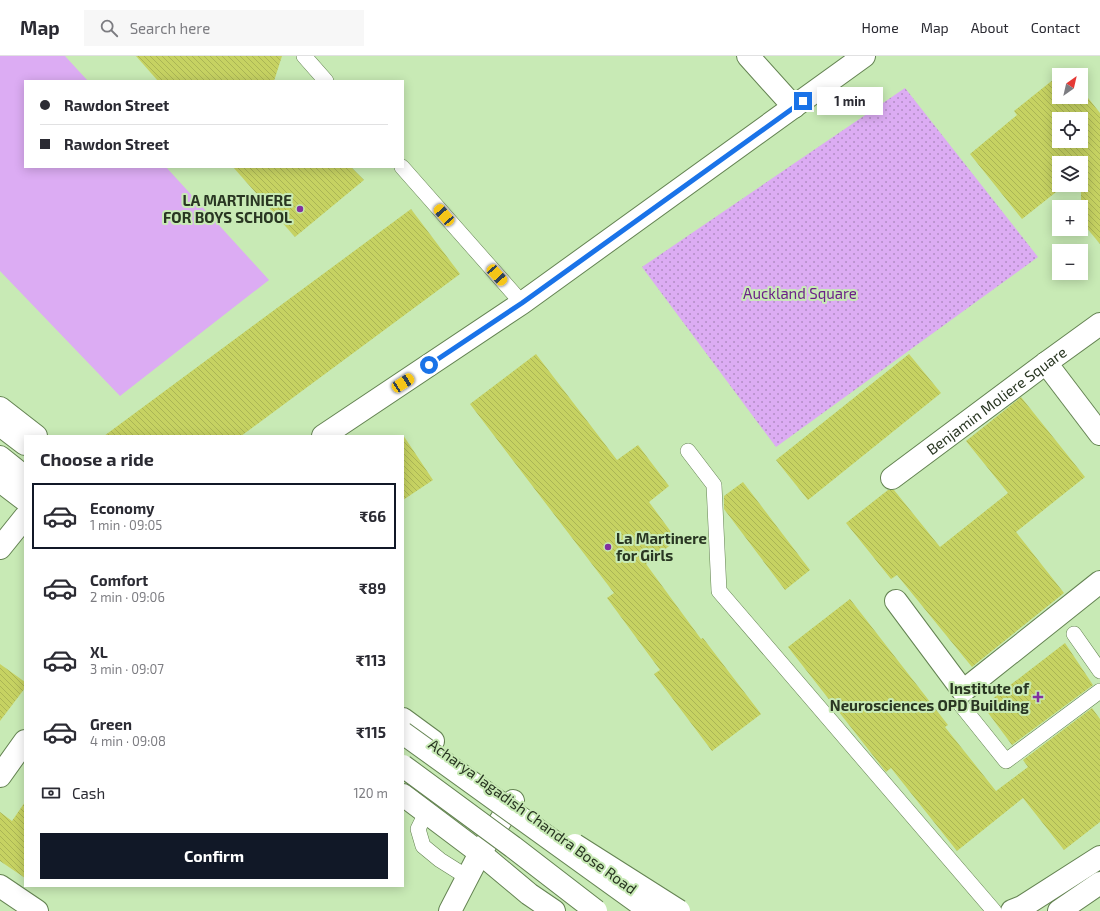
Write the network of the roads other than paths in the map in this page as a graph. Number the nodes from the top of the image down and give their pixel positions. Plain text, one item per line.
1 (304, 56) edge
2 (748, 56) edge
3 (864, 56) edge
4 (325, 80) edge
5 (794, 107) junction
6 (403, 168) edge
7 (522, 303) junction
8 (1100, 324) edge
9 (1046, 363) junction
10 (0, 408) edge
11 (0, 425) edge
12 (1100, 434) edge
13 (35, 435) edge
14 (324, 435) edge
15 (24, 443) edge
16 (688, 451) dead end
17 (0, 458) edge
18 (24, 476) edge
19 (892, 478) dead end
20 (0, 481) edge
21 (24, 499) edge
22 (24, 518) edge
23 (0, 548) edge
24 (1100, 582) edge
25 (896, 601) dead end
26 (1074, 634) dead end
27 (1100, 671) edge
28 (1100, 691) edge
29 (961, 705) dead end
30 (404, 720) edge
31 (404, 734) edge
32 (24, 741) edge
33 (404, 767) edge
34 (454, 769) junction
35 (0, 776) edge
36 (404, 796) edge
37 (513, 801) junction
38 (426, 812) junction
39 (480, 854) junction
40 (1100, 856) edge
41 (467, 877) junction
42 (1100, 883) edge
43 (0, 886) edge
44 (37, 911) edge
45 (450, 911) edge
46 (554, 911) edge
47 (596, 911) edge
48 (650, 911) edge
49 (664, 911) edge
50 (678, 911) edge
51 (994, 911) edge
52 (1012, 911) edge
53 (1059, 911) edge

1 - 4 lane
2 - 5 main road
3 - 5 main road
5 - 7 main road
6 - 7 lane
7 - 14 main road
8 - 9 main road, Benjamin Moliere Square
9 - 12 main road
9 - 19 main road, Benjamin Moliere Square
10 - 13 main road
11 - 15 main road
16 - 51 lane
17 - 18 main road
20 - 21 main road
22 - 23 main road
24 - 25 main road
26 - 27 lane
28 - 29 lane
30 - 37 main road, Acharya Jagadish Chandra Bose Road
31 - 34 main road, bridge
32 - 35 main road
33 - 47 main road, bridge
34 - 48 main road, bridge
34 - 50 main road, bridge
36 - 38 main road
37 - 39 main road
37 - 49 main road, Acharya Jagadish Chandra Bose Road
38 - 39 main road
38 - 41 lane
39 - 41 main road
39 - 46 main road
40 - 52 main road
41 - 45 main road
42 - 53 main road
43 - 44 main road

